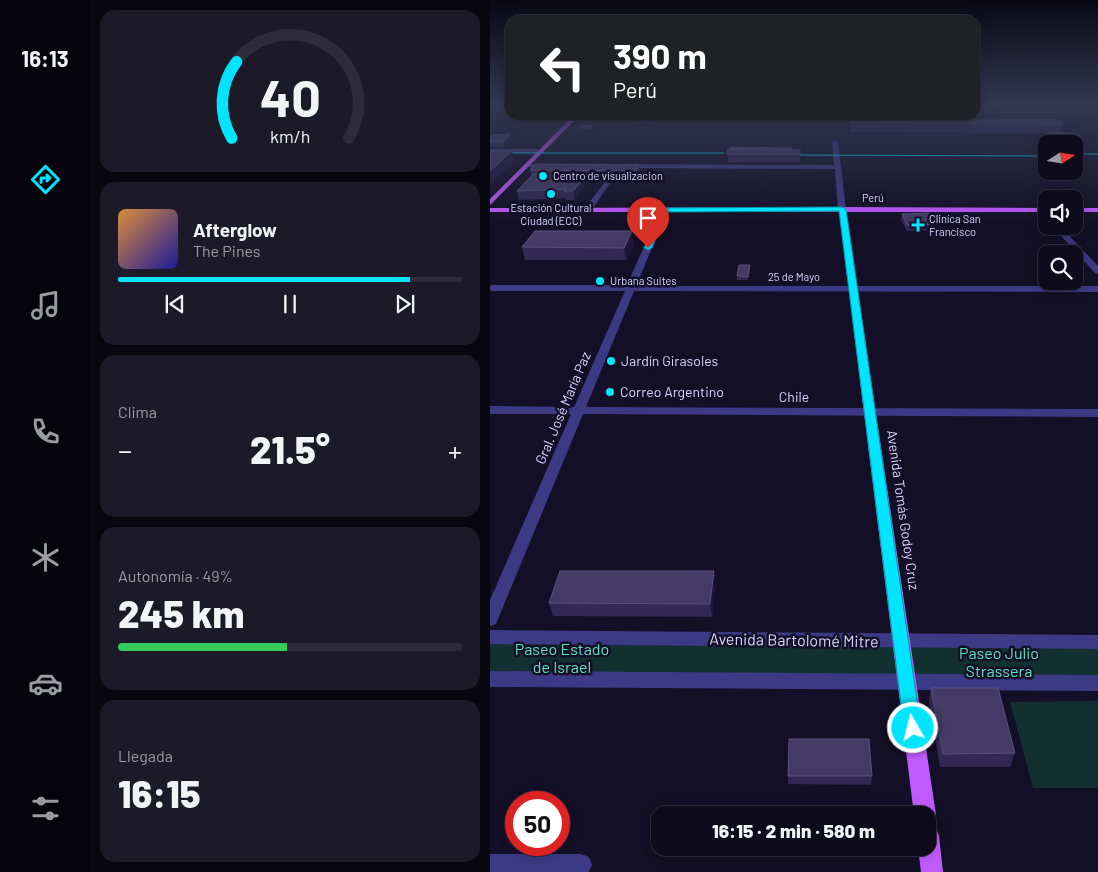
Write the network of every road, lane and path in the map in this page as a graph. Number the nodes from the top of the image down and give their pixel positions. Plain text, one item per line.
1 (548, 144) edge
2 (835, 144) edge
3 (490, 151) edge
4 (538, 154) junction
5 (490, 158) edge
6 (527, 166) junction
7 (560, 166) edge
8 (617, 166) edge
9 (838, 167) junction
10 (607, 183) edge
11 (490, 203) edge
12 (842, 209) junction
13 (490, 210) edge
14 (588, 210) junction
15 (664, 210) junction
16 (1083, 210) edge
17 (1098, 210) edge
18 (1038, 212) edge
19 (1064, 235) edge
20 (1098, 271) edge
21 (490, 288) edge
22 (631, 288) junction
23 (852, 288) junction
24 (1098, 289) edge
25 (490, 410) edge
26 (579, 411) junction
27 (869, 412) junction
28 (1098, 414) edge
29 (490, 619) edge
30 (490, 637) edge
31 (901, 640) junction
32 (1098, 642) edge
33 (490, 679) edge
34 (906, 682) junction
35 (1098, 683) edge
36 (924, 806) edge
37 (930, 856) edge
38 (490, 865) edge
39 (581, 866) dead end
40 (932, 872) edge

1 - 4 main road
2 - 9 street
3 - 4 street
4 - 5 street
4 - 6 main road
6 - 7 street
6 - 11 main road
8 - 9 street
9 - 12 street
10 - 14 street
12 - 15 main road, Perú
12 - 18 main road, Perú
12 - 23 main road, Avenida Tomás Godoy Cruz
13 - 14 main road, Perú
14 - 15 main road, Perú
15 - 22 street, Gral. José María Paz
16 - 17 main road
19 - 20 street
21 - 22 street, 25 de Mayo
22 - 23 street, 25 de Mayo
22 - 26 street, Gral. José María Paz
23 - 24 street, 25 de Mayo
23 - 27 main road, Avenida Tomás Godoy Cruz
25 - 26 street, Chile
26 - 27 street, Chile
26 - 29 street, Gral. José María Paz
27 - 28 street, Chile
27 - 31 main road, Avenida Tomás Godoy Cruz
30 - 31 street, Avenida Bartolomé Mitre
31 - 32 street, Avenida Bartolomé Mitre
31 - 34 main road, Avenida Tomás Godoy Cruz
33 - 34 street
34 - 35 street
34 - 36 main road, Avenida Tomás Godoy Cruz
37 - 40 main road
38 - 39 street

